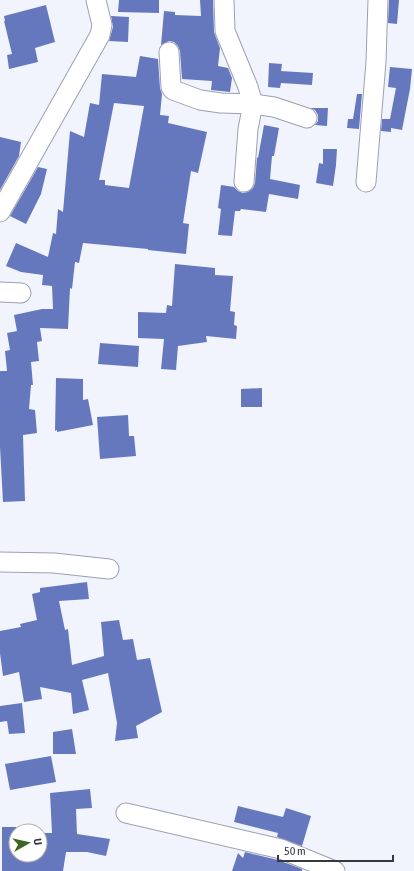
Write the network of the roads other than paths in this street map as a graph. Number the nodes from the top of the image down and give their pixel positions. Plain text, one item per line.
1 (96, 0) edge
2 (224, 0) edge
3 (378, 0) edge
4 (169, 52) dead end
5 (253, 104) junction
6 (308, 118) dead end
7 (244, 182) dead end
8 (366, 182) dead end
9 (0, 212) edge
10 (0, 292) edge
11 (21, 293) dead end
12 (0, 562) edge
13 (109, 569) dead end
14 (126, 813) dead end
15 (335, 871) edge

1 - 9 street
2 - 5 street
3 - 8 street
4 - 5 street
5 - 6 street
5 - 7 street
10 - 11 street
12 - 13 street
14 - 15 street

